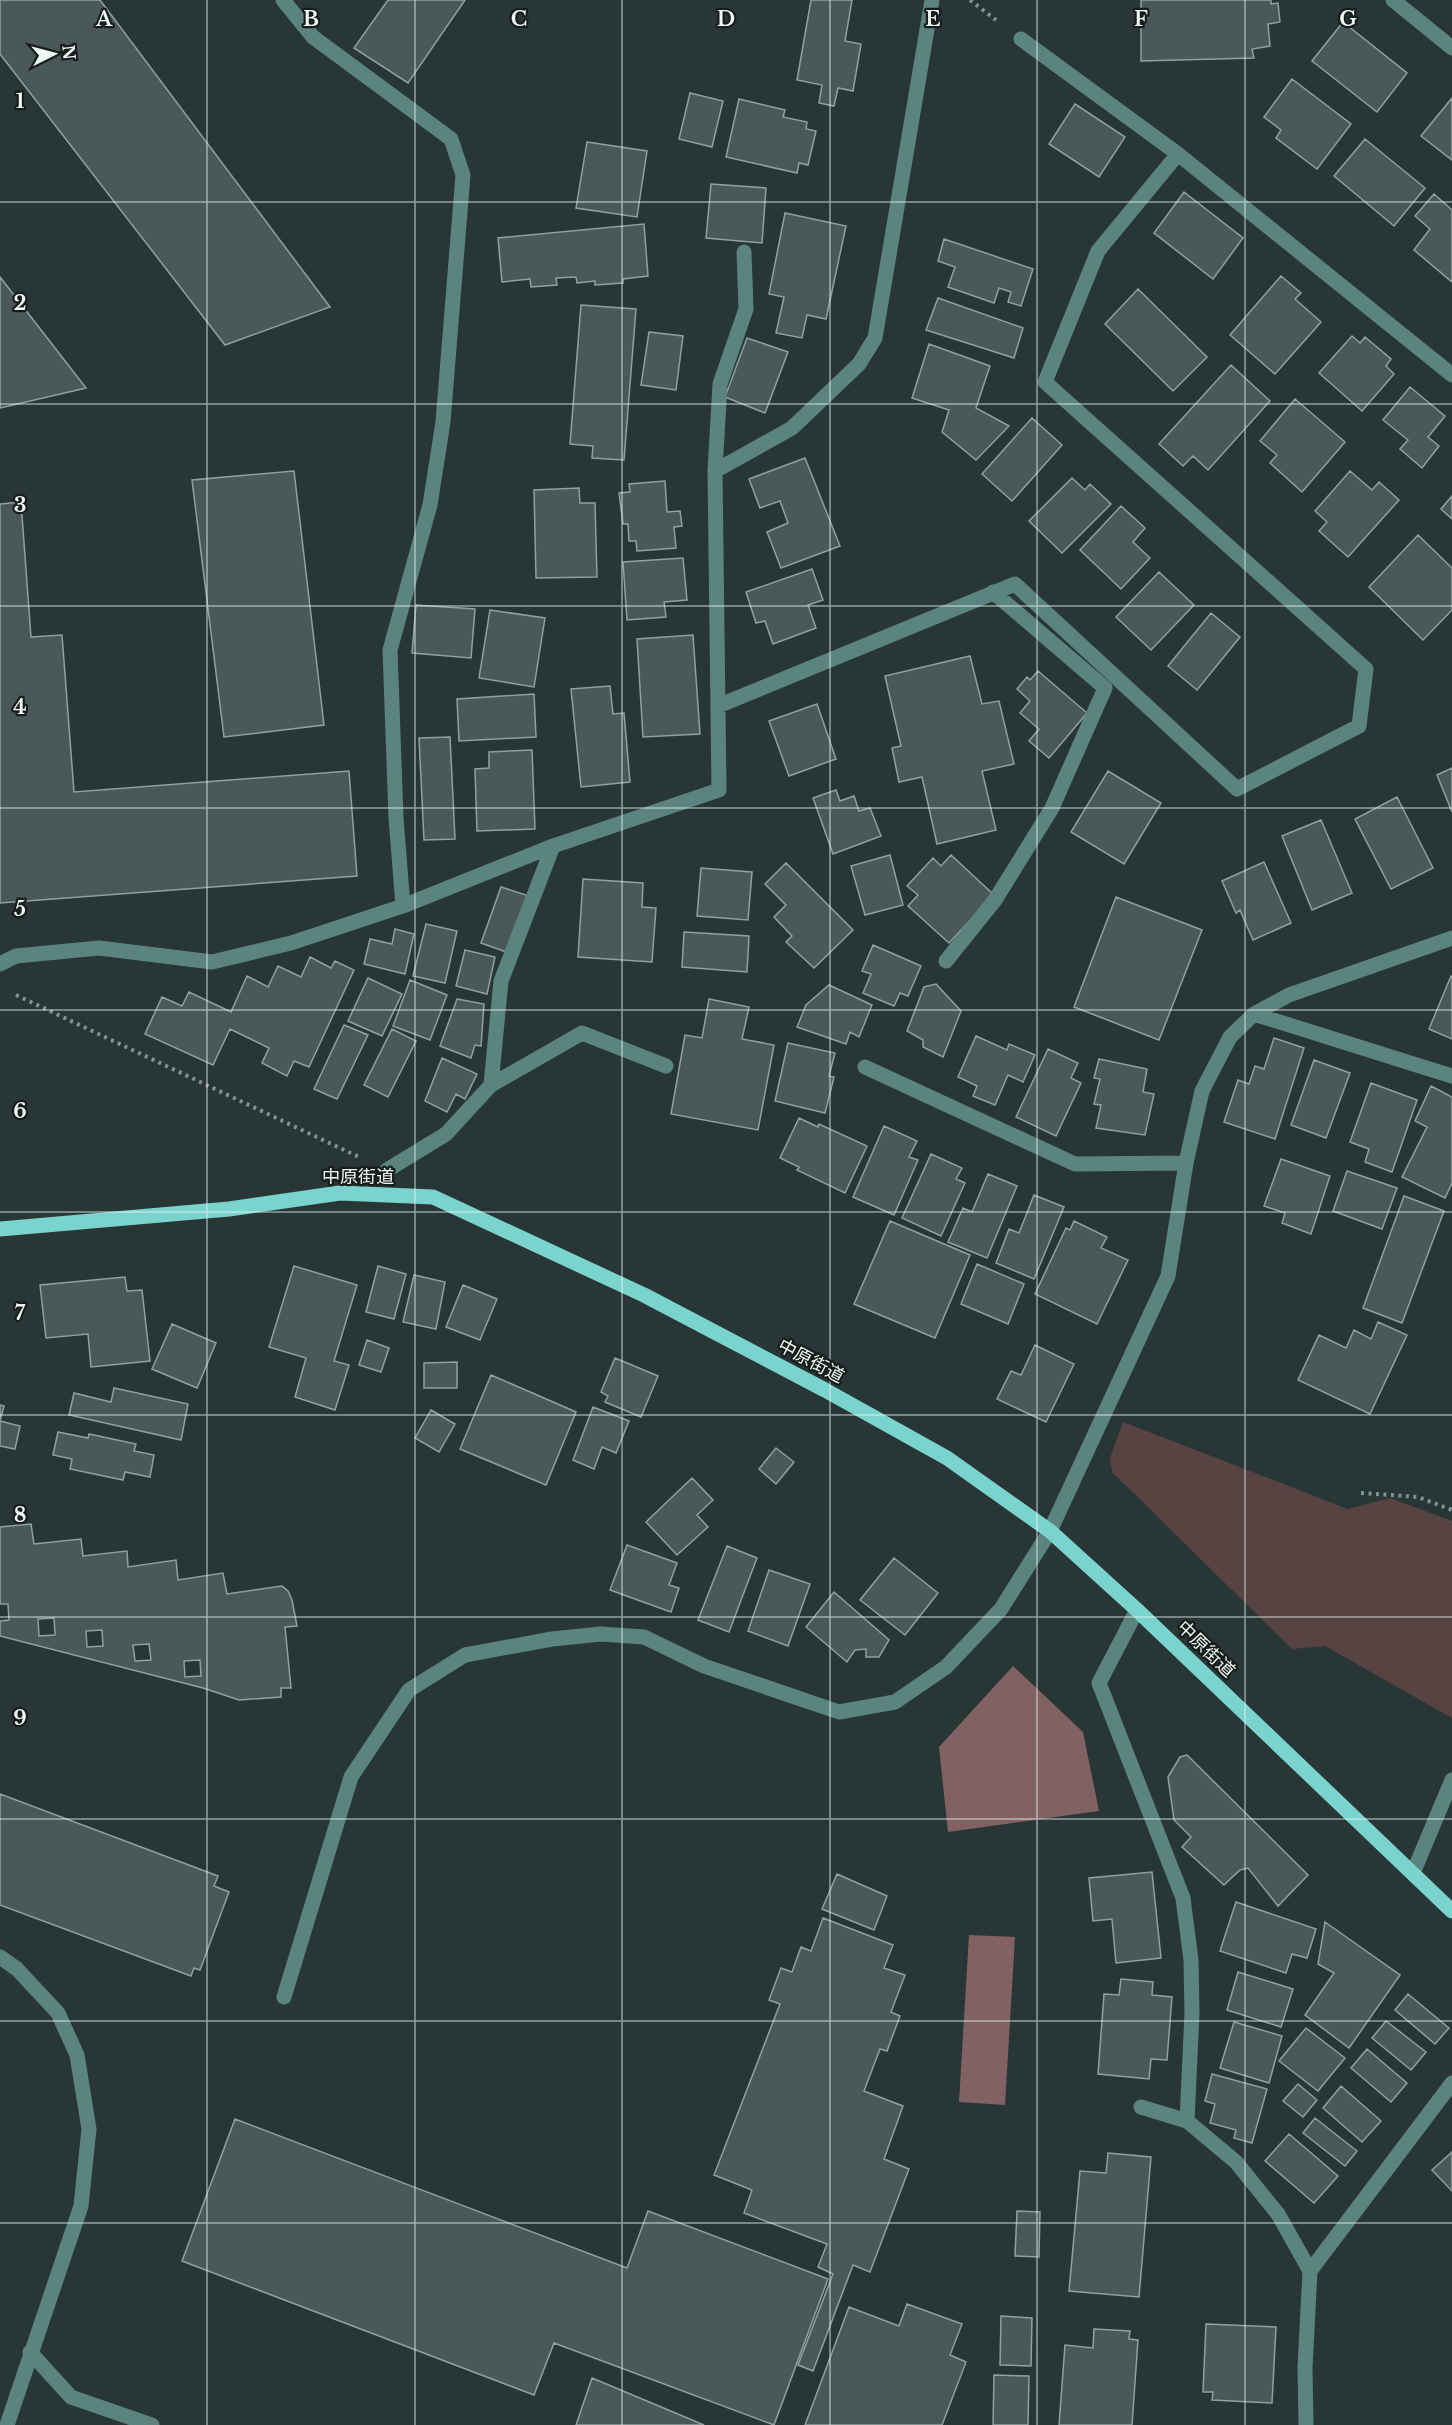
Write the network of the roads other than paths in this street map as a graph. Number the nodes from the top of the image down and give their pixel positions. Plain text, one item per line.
1 (283, 0) edge
2 (932, 0) edge
3 (1393, 0) edge
4 (1021, 39) dead end
5 (1452, 48) edge
6 (1179, 154) junction
7 (744, 252) dead end
8 (1452, 375) edge
9 (715, 471) junction
10 (993, 592) junction
11 (718, 706) junction
12 (553, 846) junction
13 (403, 906) junction
14 (1452, 938) edge
15 (946, 961) dead end
16 (0, 964) edge
17 (1254, 1014) junction
18 (666, 1066) dead end
19 (865, 1067) dead end
20 (1452, 1076) edge
21 (491, 1085) junction
22 (1186, 1162) junction
23 (387, 1170) road end
24 (0, 1229) edge
25 (1050, 1531) junction
26 (1137, 1610) junction
27 (1452, 1780) edge
28 (1413, 1873) junction
29 (1452, 1911) edge
30 (0, 1957) edge
31 (284, 1997) dead end
32 (1452, 2083) edge
33 (1141, 2108) dead end
34 (1187, 2121) junction
35 (1310, 2271) junction
36 (30, 2352) junction
37 (6, 2425) edge
38 (152, 2425) edge
39 (1306, 2425) edge

1 - 13 street
2 - 9 street
3 - 5 street
4 - 6 street
6 - 8 street
6 - 10 street
7 - 9 street
9 - 11 street
10 - 11 street
10 - 15 street
11 - 12 street
12 - 13 street
12 - 21 street
13 - 16 street
14 - 17 street
17 - 20 street
17 - 22 street
18 - 21 street
19 - 22 street
21 - 23 street
22 - 25 street
24 - 25 main road, 中原街道
25 - 26 main road, 中原街道
25 - 31 street
26 - 28 main road, 中原街道
26 - 34 street
27 - 28 street
28 - 29 main road, 中原街道
30 - 36 street
32 - 35 street
33 - 34 street
34 - 35 street
35 - 39 street
36 - 37 street
36 - 38 street

